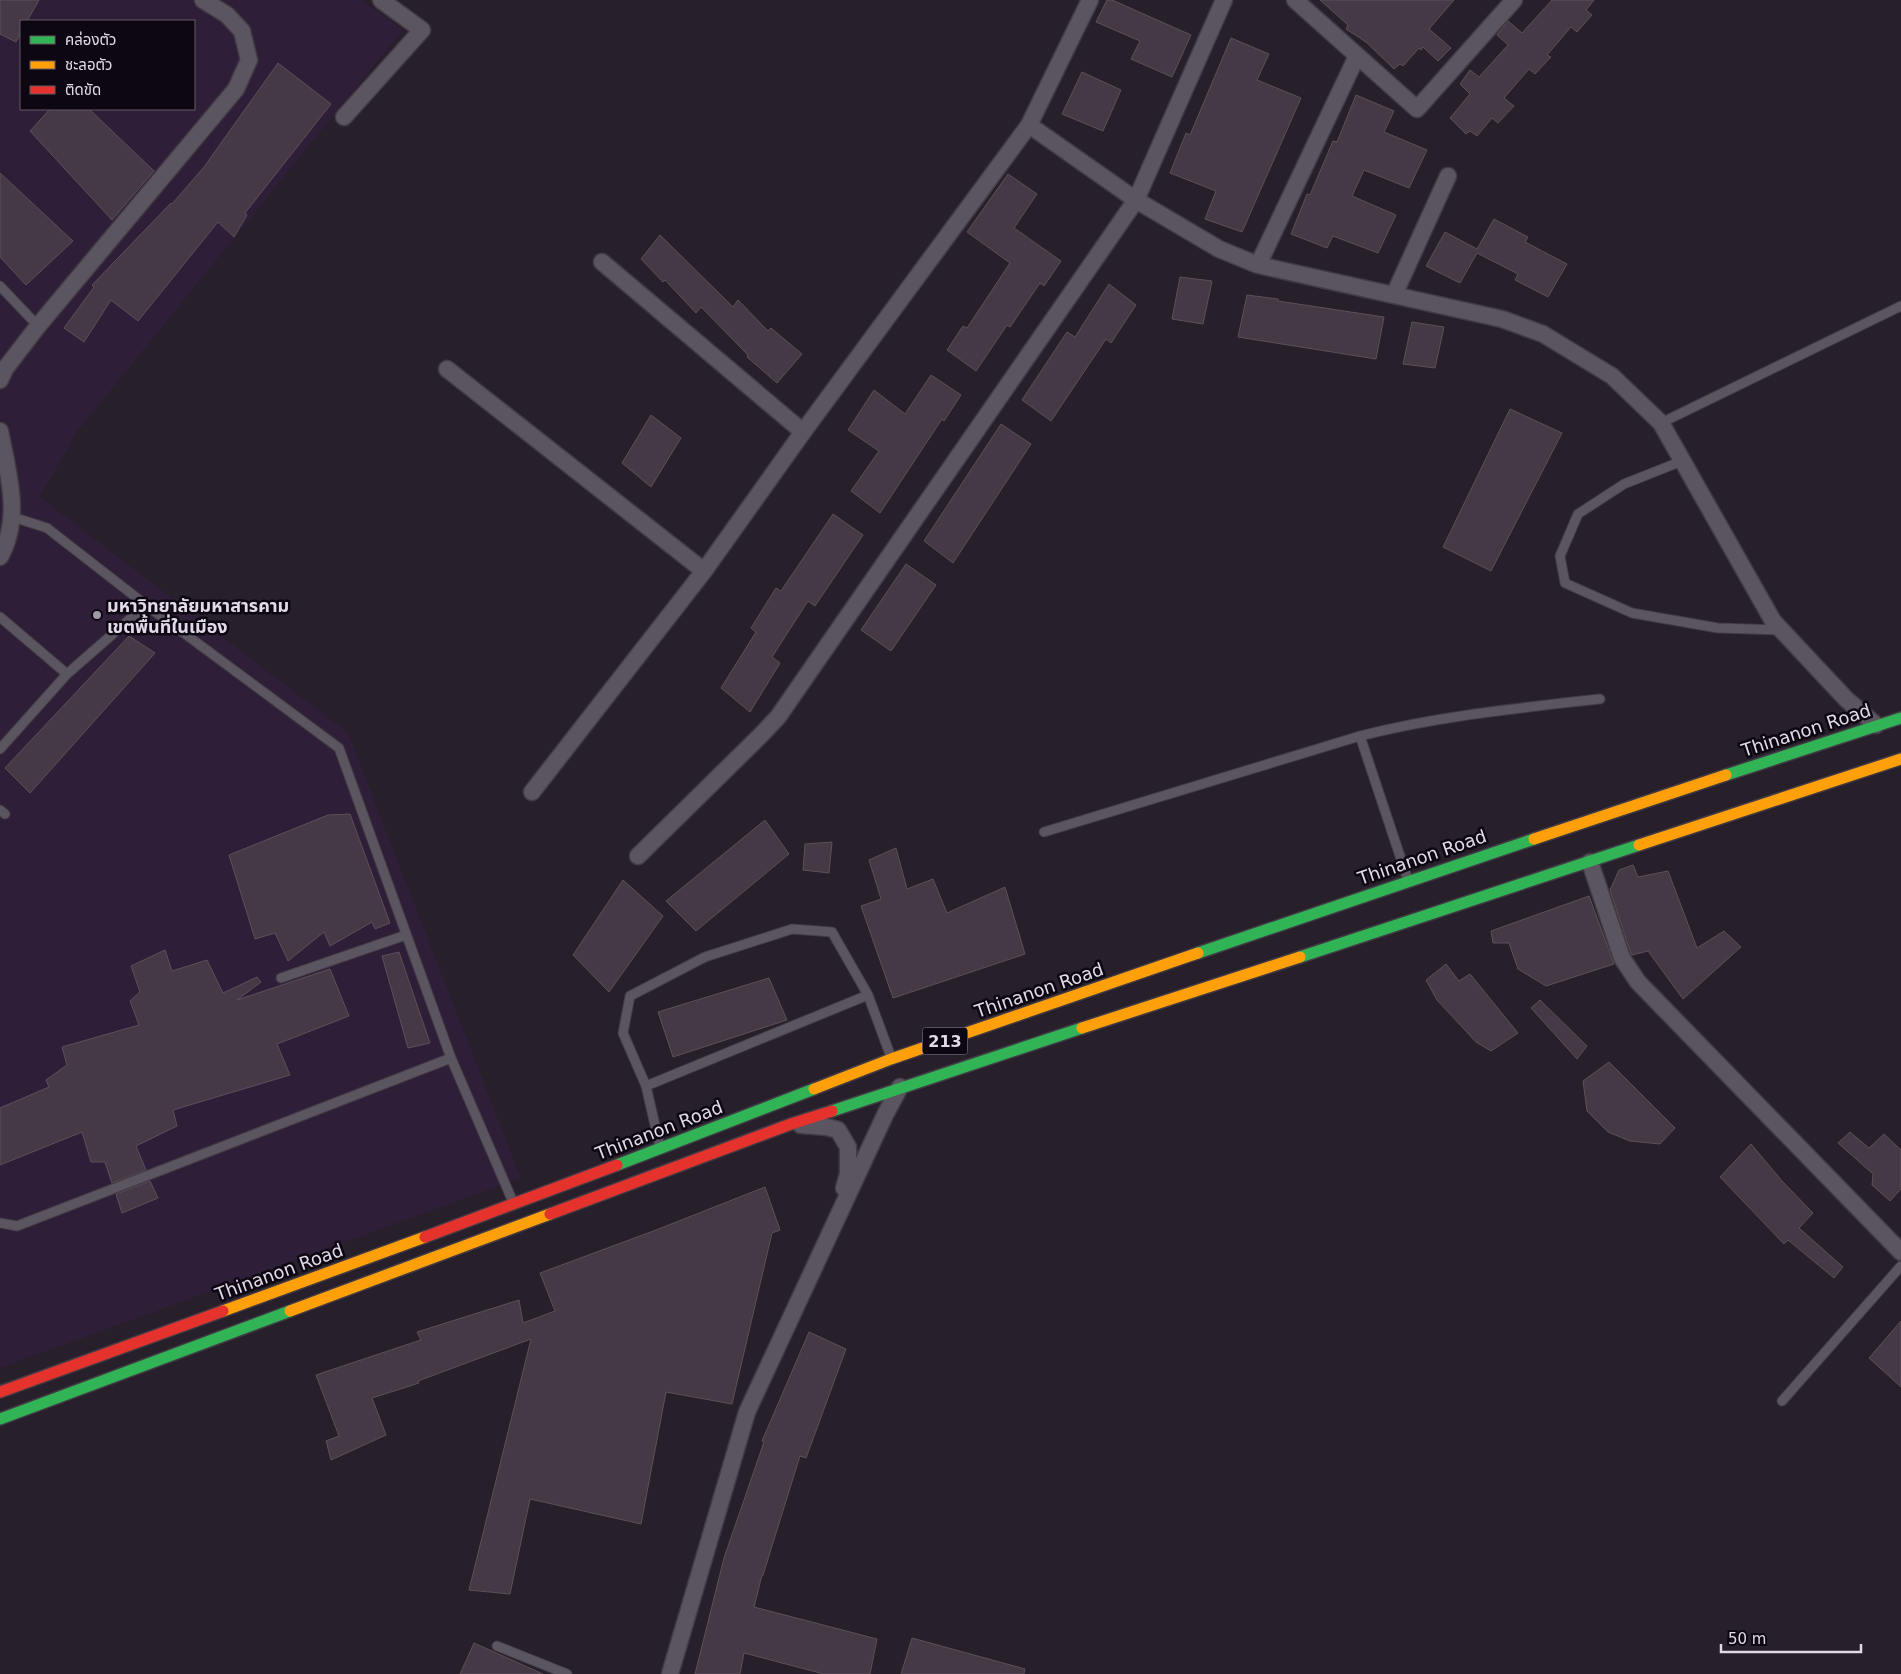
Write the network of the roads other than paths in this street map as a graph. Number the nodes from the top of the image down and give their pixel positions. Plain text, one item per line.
1 (204, 0) edge
2 (381, 0) edge
3 (1090, 0) edge
4 (1224, 0) edge
5 (1295, 0) edge
6 (1514, 0) edge
7 (1357, 56) junction
8 (344, 117) dead end
9 (1029, 125) junction
10 (1448, 176) dead end
11 (1136, 200) junction
12 (602, 262) dead end
13 (1258, 264) junction
14 (0, 286) edge
15 (1394, 295) junction
16 (1901, 306) edge
17 (38, 326) junction
18 (447, 369) dead end
19 (0, 380) edge
20 (1661, 423) junction
21 (0, 431) edge
22 (803, 432) junction
23 (1682, 461) junction
24 (13, 517) junction
25 (0, 557) edge
26 (704, 571) junction
27 (146, 605) junction
28 (0, 617) edge
29 (1782, 630) junction
30 (67, 674) junction
31 (1600, 699) dead end
32 (1901, 718) edge
33 (1876, 725) junction
34 (1360, 736) junction
35 (0, 749) edge
36 (1901, 759) edge
37 (532, 792) dead end
38 (1044, 832) dead end
39 (638, 856) dead end
40 (1590, 862) junction
41 (1408, 880) junction
42 (406, 935) junction
43 (281, 978) dead end
44 (868, 995) junction
45 (451, 1058) junction
46 (892, 1059) junction
47 (646, 1086) junction
48 (900, 1087) junction
49 (790, 1124) junction
50 (660, 1149) junction
51 (514, 1205) junction
52 (835, 1222) junction
53 (0, 1223) edge
54 (1901, 1252) edge
55 (1901, 1266) edge
56 (0, 1392) edge
57 (1782, 1401) dead end
58 (0, 1419) edge
59 (497, 1646) dead end
60 (568, 1674) edge
61 (670, 1674) edge

1 - 17 street
2 - 8 street
3 - 9 street
4 - 11 street
5 - 7 street
6 - 7 street
7 - 13 street
9 - 11 street
9 - 22 street
10 - 15 street
11 - 13 street
11 - 39 street
12 - 22 street
13 - 15 street
14 - 17 lane
15 - 20 street
16 - 20 lane
17 - 19 street
18 - 26 street
20 - 23 street
21 - 24 street
22 - 26 street
23 - 29 street
23 - 29 lane
24 - 25 street
24 - 27 lane
26 - 37 street
27 - 30 lane
27 - 42 lane
28 - 30 lane
29 - 33 street
30 - 35 lane
31 - 34 lane
32 - 33 main road, Thinanon Road / 213
33 - 41 main road, Thinanon Road / 213
34 - 38 lane
34 - 41 lane
36 - 40 main road, 213
40 - 48 main road, 213
40 - 54 street
41 - 46 main road, Thinanon Road / 213
42 - 43 lane
42 - 45 lane
44 - 46 lane
44 - 47 lane
44 - 47 lane
45 - 51 lane
45 - 53 lane
46 - 50 main road, Thinanon Road / 213
47 - 50 lane
48 - 49 main road, 213
48 - 52 street
49 - 52 street
49 - 58 main road, 213
50 - 51 main road, Thinanon Road / 213
51 - 56 main road, Thinanon Road / 213
52 - 61 street
55 - 57 lane
59 - 60 lane

